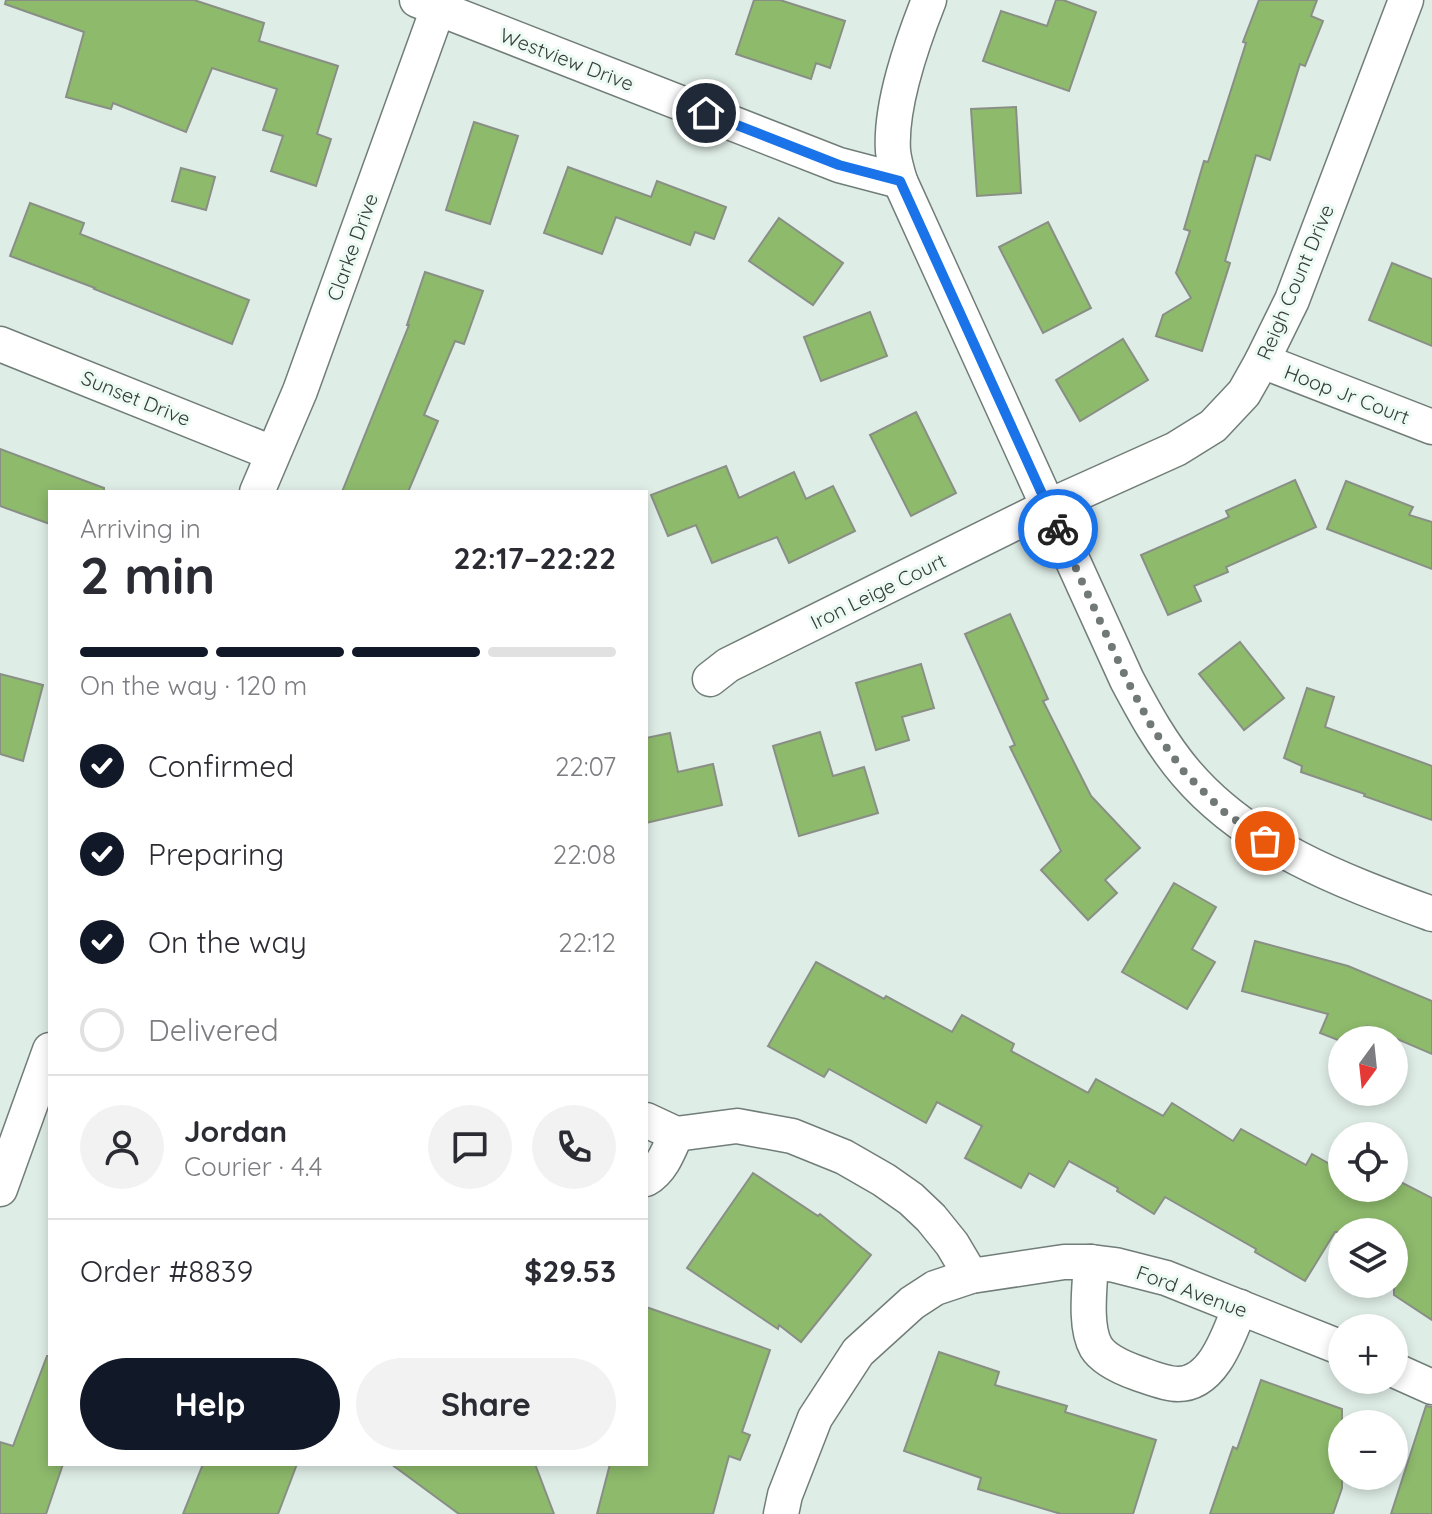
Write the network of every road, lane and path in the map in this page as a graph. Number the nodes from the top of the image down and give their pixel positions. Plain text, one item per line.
1 (929, 0) edge
2 (1406, 0) edge
3 (432, 3) edge
4 (900, 181) junction
5 (0, 344) edge
6 (1262, 361) junction
7 (1432, 427) edge
8 (272, 453) junction
9 (258, 490) edge
10 (1047, 507) junction
11 (710, 679) dead end
12 (1432, 914) edge
13 (48, 1055) edge
14 (661, 1127) edge
15 (3, 1172) edge
16 (648, 1178) edge
17 (1091, 1262) junction
18 (971, 1276) junction
19 (1240, 1307) junction
20 (1328, 1342) edge
21 (1408, 1376) edge
22 (1432, 1387) edge
23 (781, 1514) edge

1 - 4 street
2 - 6 street, Reigh Count Drive
3 - 4 street, Westview Drive
3 - 8 street, Clarke Drive
4 - 10 street
5 - 8 street, Sunset Drive
6 - 7 street, Hoop Jr Court
6 - 10 street, Reigh Count Drive
8 - 9 street, Clarke Drive
10 - 11 street, Iron Leige Court
10 - 12 street
13 - 15 street
14 - 16 street
14 - 18 street
17 - 18 street, Ford Avenue
17 - 19 street, Ford Avenue
17 - 19 street
18 - 23 street, Ford Avenue
19 - 20 street, Ford Avenue
21 - 22 street

